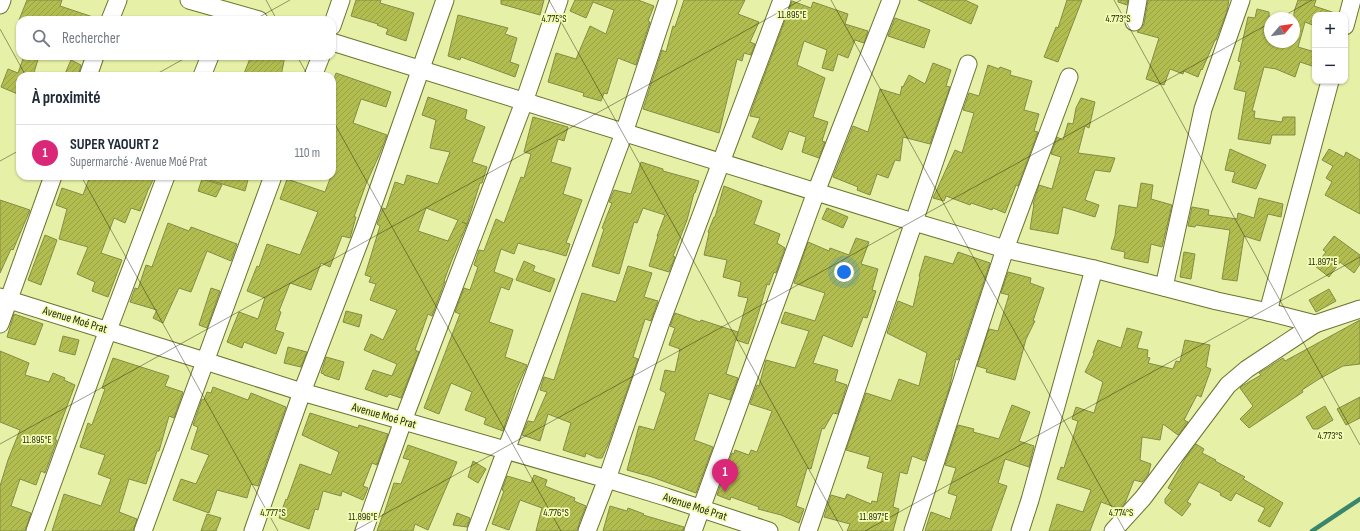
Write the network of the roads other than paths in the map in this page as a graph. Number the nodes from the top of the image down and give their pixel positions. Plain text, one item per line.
1 (2, 0) edge
2 (118, 0) edge
3 (189, 0) edge
4 (341, 0) edge
5 (445, 0) edge
6 (559, 0) edge
7 (668, 0) edge
8 (782, 0) edge
9 (891, 0) edge
10 (1138, 0) edge
11 (1241, 0) edge
12 (1352, 0) edge
13 (0, 5) edge
14 (226, 10) edge
15 (1348, 15) edge
16 (112, 16) edge
17 (246, 16) edge
18 (335, 16) edge
19 (1134, 22) dead end
20 (336, 43) edge
21 (94, 60) edge
22 (208, 60) edge
23 (319, 60) edge
24 (968, 64) dead end
25 (422, 70) junction
26 (89, 72) edge
27 (204, 72) edge
28 (315, 72) edge
29 (1069, 77) dead end
30 (1329, 84) edge
31 (524, 102) junction
32 (624, 133) junction
33 (720, 163) junction
34 (51, 180) edge
35 (164, 180) edge
36 (272, 180) edge
37 (816, 192) junction
38 (913, 222) junction
39 (1005, 249) junction
40 (1094, 269) junction
41 (1164, 287) junction
42 (4, 298) edge
43 (1360, 309) edge
44 (1268, 312) junction
45 (0, 324) edge
46 (1315, 324) junction
47 (108, 330) junction
48 (205, 361) junction
49 (302, 392) junction
50 (403, 421) junction
51 (505, 450) junction
52 (607, 479) junction
53 (701, 509) junction
54 (35, 531) edge
55 (143, 531) edge
56 (253, 531) edge
57 (364, 531) edge
58 (476, 531) edge
59 (587, 531) edge
60 (693, 531) edge
61 (769, 531) edge
62 (808, 531) edge
63 (913, 531) edge
64 (1020, 531) edge
65 (1113, 531) edge

1 - 13 street
2 - 16 street
3 - 14 street
4 - 18 street
5 - 25 street
6 - 31 street
7 - 32 street
8 - 33 street
9 - 37 street
10 - 19 street
11 - 41 street
12 - 15 street
14 - 17 street
20 - 25 street
21 - 26 street
22 - 27 street
23 - 28 street
24 - 38 street
25 - 31 street
25 - 49 street
29 - 39 street
30 - 44 street
31 - 32 street
31 - 50 street
32 - 33 street
32 - 51 street
33 - 37 street
33 - 52 street
34 - 42 street
35 - 47 street
36 - 48 street
37 - 38 street
37 - 53 street
38 - 39 street
38 - 62 street
39 - 40 street
39 - 63 street
40 - 41 street
40 - 64 street
41 - 44 street
42 - 45 street
42 - 47 street, Avenue Moé Prat
43 - 46 street
44 - 46 street
46 - 65 street
47 - 48 street, Avenue Moé Prat
47 - 54 street
48 - 49 street, Avenue Moé Prat
48 - 55 street
49 - 50 street, Avenue Moé Prat
49 - 56 street
50 - 51 street, Avenue Moé Prat
50 - 57 street
51 - 52 street, Avenue Moé Prat
51 - 58 street
52 - 53 street, Avenue Moé Prat
52 - 59 street
53 - 60 street
53 - 61 street, Avenue Moé Prat

